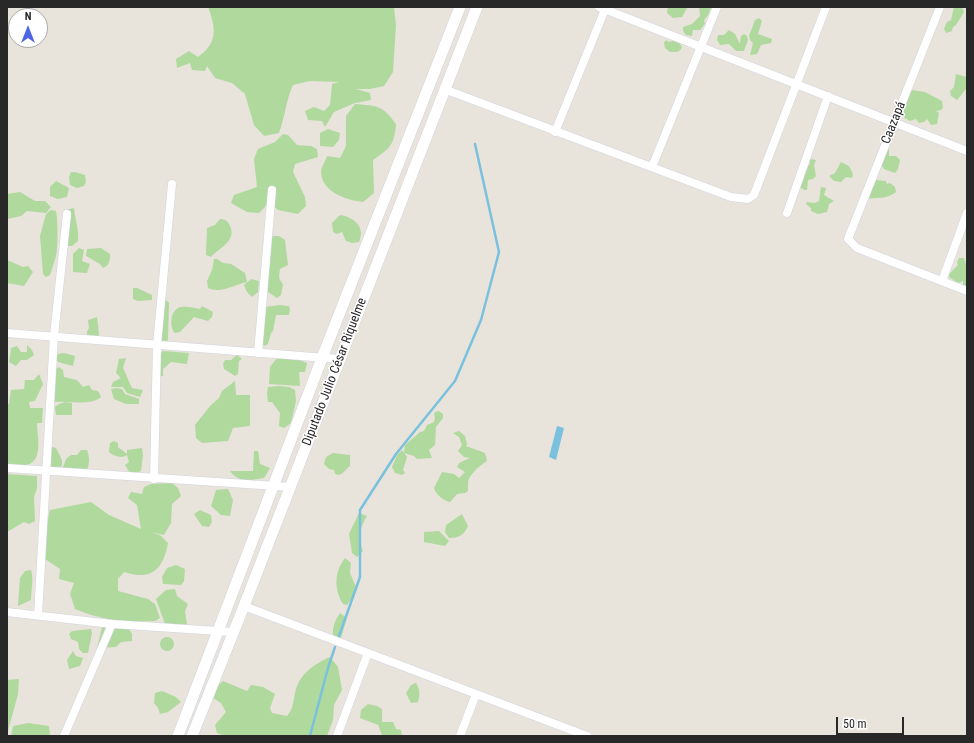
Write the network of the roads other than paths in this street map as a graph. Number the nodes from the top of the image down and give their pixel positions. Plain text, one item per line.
1 (460, 7) edge
2 (477, 7) edge
3 (717, 7) edge
4 (826, 7) edge
5 (940, 7) edge
6 (603, 8) edge
7 (702, 47) junction
8 (796, 84) junction
9 (444, 89) junction
10 (828, 96) junction
11 (894, 122) junction
12 (555, 132) junction
13 (967, 151) edge
14 (652, 167) junction
15 (172, 184) dead end
16 (272, 190) dead end
17 (787, 213) dead end
18 (967, 213) edge
19 (67, 214) dead end
20 (942, 281) junction
21 (967, 291) edge
22 (7, 333) edge
23 (54, 336) junction
24 (157, 345) junction
25 (258, 353) junction
26 (322, 358) junction
27 (339, 359) junction
28 (7, 468) edge
29 (47, 472) junction
30 (154, 479) junction
31 (273, 486) junction
32 (291, 487) junction
33 (244, 606) junction
34 (7, 612) edge
35 (38, 615) junction
36 (112, 624) junction
37 (218, 630) junction
38 (233, 632) junction
39 (368, 653) junction
40 (204, 669) junction
41 (216, 675) junction
42 (476, 694) junction
43 (195, 735) edge
44 (64, 736) edge
45 (178, 736) edge
46 (337, 736) edge
47 (460, 736) edge
48 (587, 736) edge

1 - 26 street, Diputado Julio César Riquelme
2 - 9 street, Diputado Julio César Riquelme
3 - 7 street
4 - 8 street
5 - 11 street, Caazapá
6 - 7 street
6 - 12 street
7 - 8 street
7 - 14 street
8 - 10 street
8 - 14 street
9 - 12 street
9 - 27 street, Diputado Julio César Riquelme
10 - 11 street
10 - 17 street
11 - 13 street
11 - 20 street, Caazapá
12 - 14 street
15 - 24 street
16 - 25 street
18 - 20 street
19 - 23 street
20 - 21 street
22 - 23 street
23 - 24 street
23 - 29 street
24 - 25 street
24 - 30 street
25 - 26 street
26 - 27 street
26 - 31 street, Diputado Julio César Riquelme
27 - 32 street, Diputado Julio César Riquelme
28 - 29 street
29 - 30 street
29 - 35 street
30 - 31 street
31 - 32 street
31 - 37 street, Diputado Julio César Riquelme
32 - 33 street, Diputado Julio César Riquelme
33 - 38 street, Diputado Julio César Riquelme
33 - 39 street
34 - 35 street
35 - 36 street
36 - 37 street
36 - 44 street
37 - 38 street
37 - 40 street, Diputado Julio César Riquelme
38 - 41 street, Diputado Julio César Riquelme
39 - 42 street
39 - 46 street
40 - 41 street
40 - 45 street, Diputado Julio César Riquelme
41 - 43 street, Diputado Julio César Riquelme
42 - 47 street
42 - 48 street

